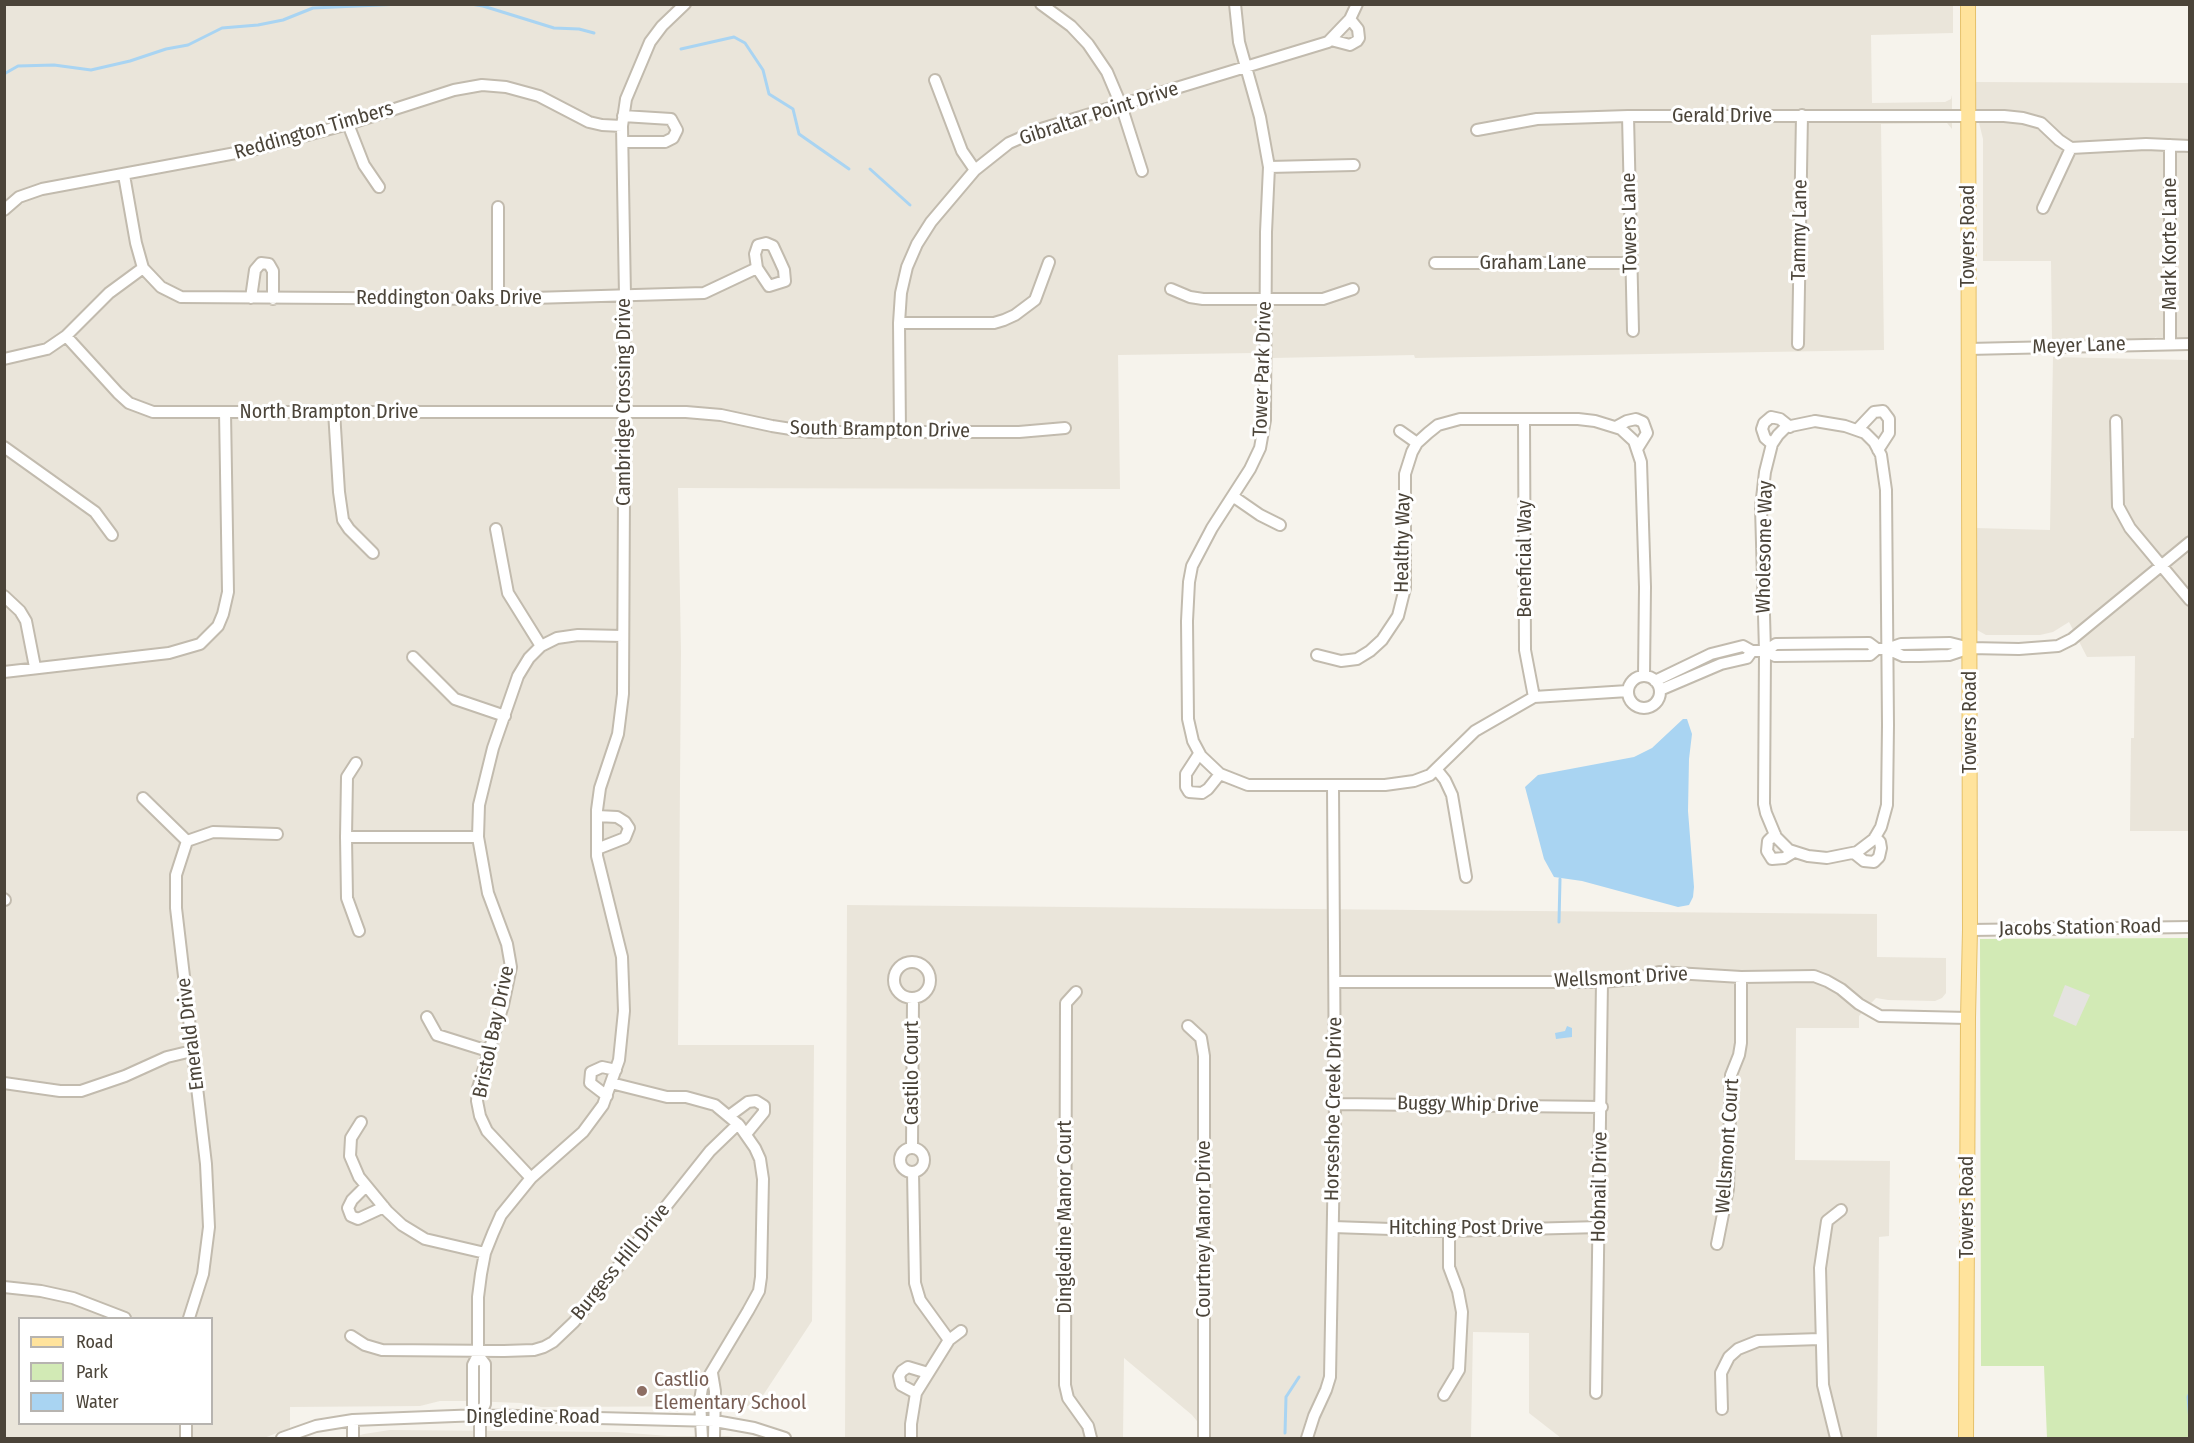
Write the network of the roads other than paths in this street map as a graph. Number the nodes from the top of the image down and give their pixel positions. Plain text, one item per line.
1 (685, 4) edge
2 (1041, 4) edge
3 (1235, 4) edge
4 (1357, 4) edge
5 (1968, 4) edge
6 (1350, 19) junction
7 (1331, 40) junction
8 (1245, 68) junction
9 (935, 80) dead end
10 (1121, 105) junction
11 (1628, 116) junction
12 (1802, 116) junction
13 (1969, 116) junction
14 (622, 121) junction
15 (348, 124) junction
16 (1477, 129) dead end
17 (623, 142) junction
18 (2170, 145) junction
19 (2190, 146) edge
20 (2071, 148) junction
21 (1354, 165) dead end
22 (1269, 167) junction
23 (975, 170) junction
24 (1142, 171) dead end
25 (124, 175) junction
26 (379, 187) dead end
27 (498, 207) dead end
28 (2043, 208) dead end
29 (4, 210) edge
30 (1049, 262) dead end
31 (1435, 262) dead end
32 (1631, 263) junction
33 (144, 268) junction
34 (757, 268) dead end
35 (1171, 289) dead end
36 (1353, 289) dead end
37 (625, 296) junction
38 (251, 298) junction
39 (273, 298) junction
40 (498, 299) junction
41 (1265, 299) junction
42 (899, 323) junction
43 (1633, 331) dead end
44 (66, 336) junction
45 (1798, 344) dead end
46 (2170, 344) junction
47 (2190, 344) edge
48 (1968, 349) junction
49 (4, 359) edge
50 (334, 411) junction
51 (225, 412) junction
52 (624, 413) junction
53 (1524, 420) junction
54 (2116, 421) dead end
55 (1790, 426) junction
56 (1616, 427) junction
57 (1065, 428) dead end
58 (1857, 430) junction
59 (1400, 431) dead end
60 (900, 432) junction
61 (1417, 443) junction
62 (1772, 444) junction
63 (4, 447) edge
64 (1637, 450) junction
65 (1878, 450) junction
66 (1234, 497) junction
67 (1280, 525) dead end
68 (496, 529) dead end
69 (112, 535) dead end
70 (2190, 542) edge
71 (373, 553) dead end
72 (2161, 565) junction
73 (4, 596) edge
74 (2190, 600) edge
75 (623, 636) junction
76 (541, 646) junction
77 (1970, 648) junction
78 (1882, 649) junction
79 (1765, 651) junction
80 (1317, 655) dead end
81 (413, 657) dead end
82 (35, 668) junction
83 (4, 672) edge
84 (1644, 676) junction
85 (1658, 686) junction
86 (1629, 691) junction
87 (1534, 697) junction
88 (504, 716) junction
89 (1199, 754) junction
90 (356, 763) dead end
91 (1437, 770) junction
92 (1220, 774) junction
93 (1333, 786) junction
94 (142, 798) dead end
95 (597, 816) junction
96 (278, 834) dead end
97 (1775, 834) junction
98 (346, 837) junction
99 (478, 837) junction
100 (1875, 837) junction
101 (187, 841) junction
102 (597, 849) junction
103 (1794, 852) junction
104 (1854, 853) junction
105 (1466, 877) dead end
106 (2190, 927) edge
107 (1970, 930) junction
108 (359, 931) dead end
109 (1740, 977) junction
110 (1335, 982) junction
111 (1602, 982) junction
112 (1076, 992) dead end
113 (913, 998) dead end
114 (427, 1017) dead end
115 (1968, 1018) junction
116 (1188, 1026) dead end
117 (192, 1051) junction
118 (488, 1051) junction
119 (616, 1070) junction
120 (4, 1083) edge
121 (611, 1083) junction
122 (606, 1096) junction
123 (1335, 1104) junction
124 (1602, 1107) junction
125 (729, 1116) junction
126 (361, 1122) dead end
127 (738, 1124) junction
128 (746, 1134) junction
129 (912, 1148) junction
130 (913, 1172) junction
131 (531, 1178) junction
132 (366, 1186) junction
133 (384, 1207) junction
134 (1841, 1210) dead end
135 (1333, 1227) junction
136 (1600, 1227) junction
137 (1449, 1231) junction
138 (1717, 1244) dead end
139 (485, 1253) junction
140 (4, 1287) edge
141 (122, 1317) edge
142 (189, 1317) edge
143 (961, 1331) dead end
144 (351, 1336) dead end
145 (949, 1340) junction
146 (1820, 1340) junction
147 (478, 1353) junction
148 (712, 1372) junction
149 (928, 1372) junction
150 (916, 1393) junction
151 (1596, 1393) dead end
152 (1444, 1395) dead end
153 (1722, 1409) dead end
154 (480, 1415) junction
155 (353, 1420) junction
156 (701, 1420) junction
157 (715, 1421) junction
158 (1312, 1433) edge
159 (282, 1438) edge
160 (353, 1438) edge
161 (480, 1438) edge
162 (702, 1438) edge
163 (714, 1438) edge
164 (785, 1438) edge
165 (911, 1438) edge
166 (1091, 1438) edge
167 (1204, 1438) edge
168 (1307, 1438) edge
169 (1836, 1438) edge
170 (1966, 1438) edge

1 - 14 street, Cambridge Crossing Drive
2 - 10 street
3 - 8 street, Tower Park Drive
4 - 6 street, Gibraltar Point Drive
5 - 13 main road, Towers Road
6 - 7 street, Gibraltar Point Drive
6 - 7 street, Gibraltar Point Drive
7 - 8 street, Gibraltar Point Drive
8 - 10 street, Gibraltar Point Drive
8 - 22 street, Tower Park Drive
9 - 23 street
10 - 23 street, Gibraltar Point Drive
10 - 24 street
11 - 12 street, Gerald Drive
11 - 16 street, Gerald Drive
11 - 32 street, Towers Lane
12 - 13 street, Gerald Drive
12 - 45 street, Tammy Lane
13 - 20 street, Gerald Drive
13 - 48 main road, Towers Road
14 - 15 street, Reddington Timbers
14 - 17 street, Cambridge Crossing Drive
14 - 17 street, Reddington Timbers
15 - 25 street, Reddington Timbers
15 - 26 street
17 - 37 street, Cambridge Crossing Drive
18 - 19 street
18 - 20 street
18 - 46 street, Mark Korte Lane
20 - 28 street
21 - 22 street
22 - 41 street, Tower Park Drive
23 - 42 street, Gibraltar Point Drive
25 - 29 street, Reddington Timbers
25 - 33 street, Reddington Oaks Drive
27 - 40 street
30 - 42 street
31 - 32 street, Graham Lane
32 - 43 street, Towers Lane
33 - 38 street, Reddington Oaks Drive
33 - 44 street
34 - 37 street, Reddington Oaks Drive
35 - 41 street
36 - 41 street
37 - 40 street, Reddington Oaks Drive
37 - 52 street, Cambridge Crossing Drive
38 - 39 street, Reddington Oaks Drive
38 - 39 street
39 - 40 street, Reddington Oaks Drive
41 - 66 street, Tower Park Drive
42 - 60 street, Gibraltar Point Drive
44 - 49 street
44 - 51 street, North Brampton Drive
46 - 47 street, Meyer Lane
46 - 48 street, Meyer Lane
48 - 77 main road, Towers Road
50 - 51 street, North Brampton Drive
50 - 52 street, North Brampton Drive
50 - 71 street
51 - 82 street
52 - 60 street, South Brampton Drive
52 - 75 street, Cambridge Crossing Drive
53 - 56 street, Healthy Way
53 - 61 street, Healthy Way
53 - 87 street, Beneficial Way
54 - 72 street
55 - 58 street, Wholesome Way
55 - 62 street
55 - 62 street, Wholesome Way
56 - 64 street
56 - 64 street, Healthy Way
57 - 60 street, South Brampton Drive
58 - 65 street
58 - 65 street
59 - 61 street
61 - 80 street, Healthy Way
62 - 79 street, Wholesome Way
63 - 69 street
64 - 84 street, Healthy Way
65 - 78 street
66 - 67 street
66 - 89 street, Tower Park Drive
68 - 76 street
70 - 72 street
72 - 74 street
72 - 77 street
73 - 82 street
75 - 76 street
75 - 95 street, Cambridge Crossing Drive
76 - 88 street, Bristol Bay Drive
77 - 78 street
77 - 107 main road, Towers Road
78 - 79 street
78 - 100 street
79 - 85 street
79 - 97 street, Wholesome Way
81 - 88 street
82 - 83 street
84 - 85 street
84 - 86 street
85 - 86 street
86 - 87 street, Tower Park Drive
87 - 91 street, Tower Park Drive
88 - 99 street, Bristol Bay Drive
89 - 92 street, Tower Park Drive
89 - 92 street
90 - 98 street
91 - 93 street, Tower Park Drive
91 - 105 street
92 - 93 street, Tower Park Drive
93 - 110 street, Horseshoe Creek Drive
94 - 101 street
95 - 102 street, Cambridge Crossing Drive
95 - 102 street
96 - 101 street
97 - 103 street
97 - 103 street
98 - 99 street
98 - 108 street
99 - 118 street, Bristol Bay Drive
100 - 104 street
100 - 104 street
101 - 117 street, Emerald Drive
102 - 119 street, Cambridge Crossing Drive
103 - 104 street
106 - 107 street, Jacobs Station Road
107 - 115 main road, Towers Road
109 - 111 street, Wellsmont Drive
109 - 115 street, Wellsmont Drive
109 - 138 street, Wellsmont Court
110 - 111 street, Wellsmont Drive
110 - 123 street, Horseshoe Creek Drive
111 - 124 street, Hobnail Drive
112 - 166 street, Dingledine Manor Court
113 - 129 street, Castilo Court
114 - 118 street
115 - 170 main road, Towers Road
116 - 167 street, Courtney Manor Drive
117 - 120 street
117 - 142 street, Emerald Drive
118 - 131 street, Bristol Bay Drive
119 - 121 street, Cambridge Crossing Drive
119 - 122 street
121 - 122 street, Cambridge Crossing Drive
121 - 125 street
122 - 131 street, Cambridge Crossing Drive
123 - 124 street, Buggy Whip Drive
123 - 135 street, Horseshoe Creek Drive
124 - 136 street, Hobnail Drive
125 - 127 street
125 - 128 street
126 - 132 street
127 - 128 street
127 - 147 street, Burgess Hill Drive
128 - 148 street
129 - 130 street, Castilo Court
129 - 130 street, Castilo Court
130 - 145 street, Castilo Court
131 - 139 street, Cambridge Crossing Drive
132 - 133 street
132 - 133 street
133 - 139 street
134 - 146 street
135 - 137 street, Hitching Post Drive
135 - 158 street, Horseshoe Creek Drive
136 - 137 street, Hitching Post Drive
136 - 151 street, Hobnail Drive
137 - 152 street
139 - 147 street, Cambridge Crossing Drive
140 - 141 street
143 - 145 street
144 - 147 street, Burgess Hill Drive
145 - 149 street
146 - 153 street
146 - 169 street
147 - 154 street, Cambridge Crossing Drive
148 - 156 street
148 - 157 street
149 - 150 street
149 - 150 street
150 - 165 street
154 - 155 street, Dingledine Road
154 - 156 street, Dingledine Road
154 - 161 street, Cambridge Crossing Drive
155 - 159 street, Dingledine Road
155 - 160 street
156 - 157 street, Dingledine Road
156 - 162 street
157 - 163 street
157 - 164 street, Dingledine Road
158 - 168 street, Horseshoe Creek Drive

